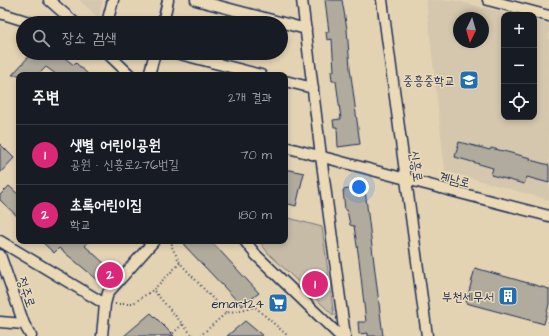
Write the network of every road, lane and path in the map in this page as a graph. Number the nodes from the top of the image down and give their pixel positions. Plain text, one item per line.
1 (49, 0) edge
2 (113, 0) edge
3 (168, 0) edge
4 (196, 0) edge
5 (302, 0) edge
6 (382, 0) edge
7 (488, 0) edge
8 (0, 13) edge
9 (67, 16) edge
10 (109, 16) edge
11 (165, 16) edge
12 (257, 16) edge
13 (549, 16) edge
14 (16, 18) edge
15 (288, 24) edge
16 (306, 29) junction
17 (114, 60) edge
18 (153, 60) edge
19 (203, 60) edge
20 (127, 72) edge
21 (150, 72) edge
22 (249, 72) edge
23 (288, 82) edge
24 (313, 88) junction
25 (288, 147) edge
26 (321, 156) junction
27 (406, 180) junction
28 (549, 216) edge
29 (0, 241) edge
30 (151, 244) edge
31 (172, 244) edge
32 (247, 244) edge
33 (0, 255) edge
34 (180, 263) junction
35 (153, 290) junction
36 (106, 304) junction
37 (226, 312) junction
38 (0, 322) edge
39 (24, 324) junction
40 (183, 324) junction
41 (31, 336) edge
42 (102, 336) edge
43 (170, 336) edge
44 (193, 336) edge
45 (200, 336) edge
46 (288, 336) edge
47 (340, 336) edge
48 (345, 336) edge
49 (427, 336) edge

1 - 9 street
2 - 10 street
3 - 11 street
4 - 12 street
5 - 16 street
6 - 27 street, 신흥로
7 - 13 street
8 - 14 street
15 - 16 street
16 - 24 street
17 - 20 street
18 - 21 street
19 - 22 street
23 - 24 street
24 - 26 street
25 - 26 street, 계남로
26 - 27 street, 계남로
26 - 48 street
27 - 28 street, 계남로
27 - 49 street, 신흥로
29 - 36 street
30 - 36 street
31 - 34 path
32 - 47 street
33 - 39 street, 정주로
34 - 35 path
34 - 37 path
35 - 36 path
35 - 40 path
36 - 42 street
37 - 45 path
37 - 46 path
38 - 39 street
39 - 41 street, 정주로
40 - 43 path
40 - 44 path

